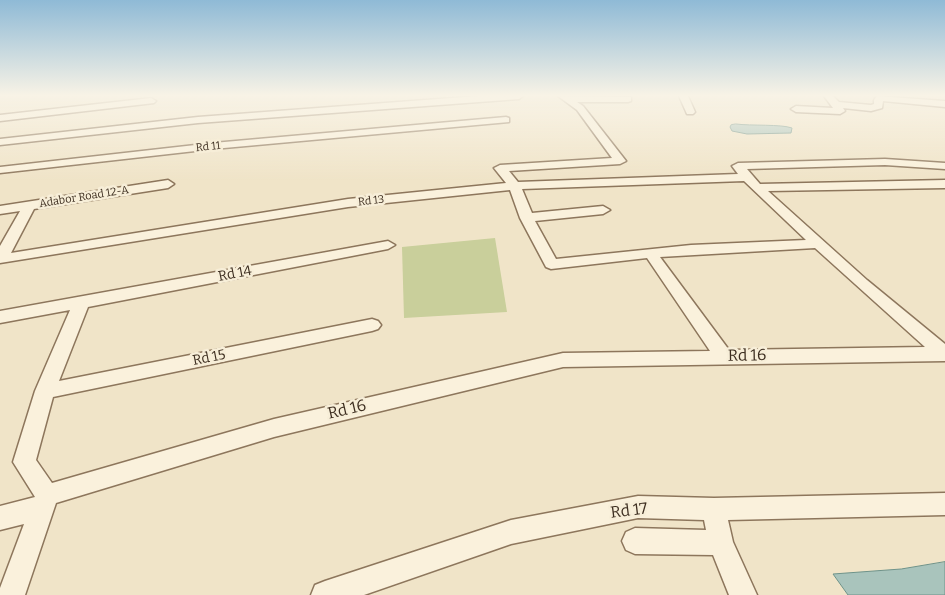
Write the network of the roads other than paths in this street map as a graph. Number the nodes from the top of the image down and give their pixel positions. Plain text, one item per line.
1 (164, 124) edge
2 (464, 124) edge
3 (592, 124) edge
4 (0, 142) edge
5 (945, 166) edge
6 (0, 170) edge
7 (746, 177) junction
8 (168, 184) dead end
9 (945, 184) edge
10 (515, 186) junction
11 (758, 188) junction
12 (29, 206) junction
13 (0, 210) edge
14 (603, 210) dead end
15 (527, 218) junction
16 (819, 244) junction
17 (388, 245) dead end
18 (651, 254) junction
19 (0, 259) edge
20 (81, 303) junction
21 (0, 317) edge
22 (372, 325) dead end
23 (945, 354) edge
24 (724, 357) junction
25 (45, 391) junction
26 (45, 502) junction
27 (945, 504) edge
28 (714, 509) junction
29 (0, 518) edge
30 (635, 541) dead end
31 (721, 543) junction
32 (11, 595) edge
33 (325, 595) edge
34 (744, 595) edge

1 - 4 street
2 - 6 street, Rd 11
3 - 10 street
5 - 7 street
7 - 10 street, Rd 13
7 - 11 street
8 - 12 street, Adabor Road 12-A
9 - 11 street
10 - 15 street
10 - 19 street, Rd 13
11 - 16 street
12 - 13 street, Adabor Road 12-A
12 - 19 street
14 - 15 street
15 - 18 street
16 - 18 street
16 - 23 street
17 - 20 street, Rd 14
18 - 24 street
20 - 21 street
20 - 25 street
22 - 25 street, Rd 15
23 - 24 street, Rd 16
24 - 26 street, Rd 16
25 - 26 street
26 - 29 street, Rd 16
26 - 32 street
27 - 28 street, Rd 17
28 - 31 street
28 - 33 street, Rd 17
30 - 31 street
31 - 34 street

